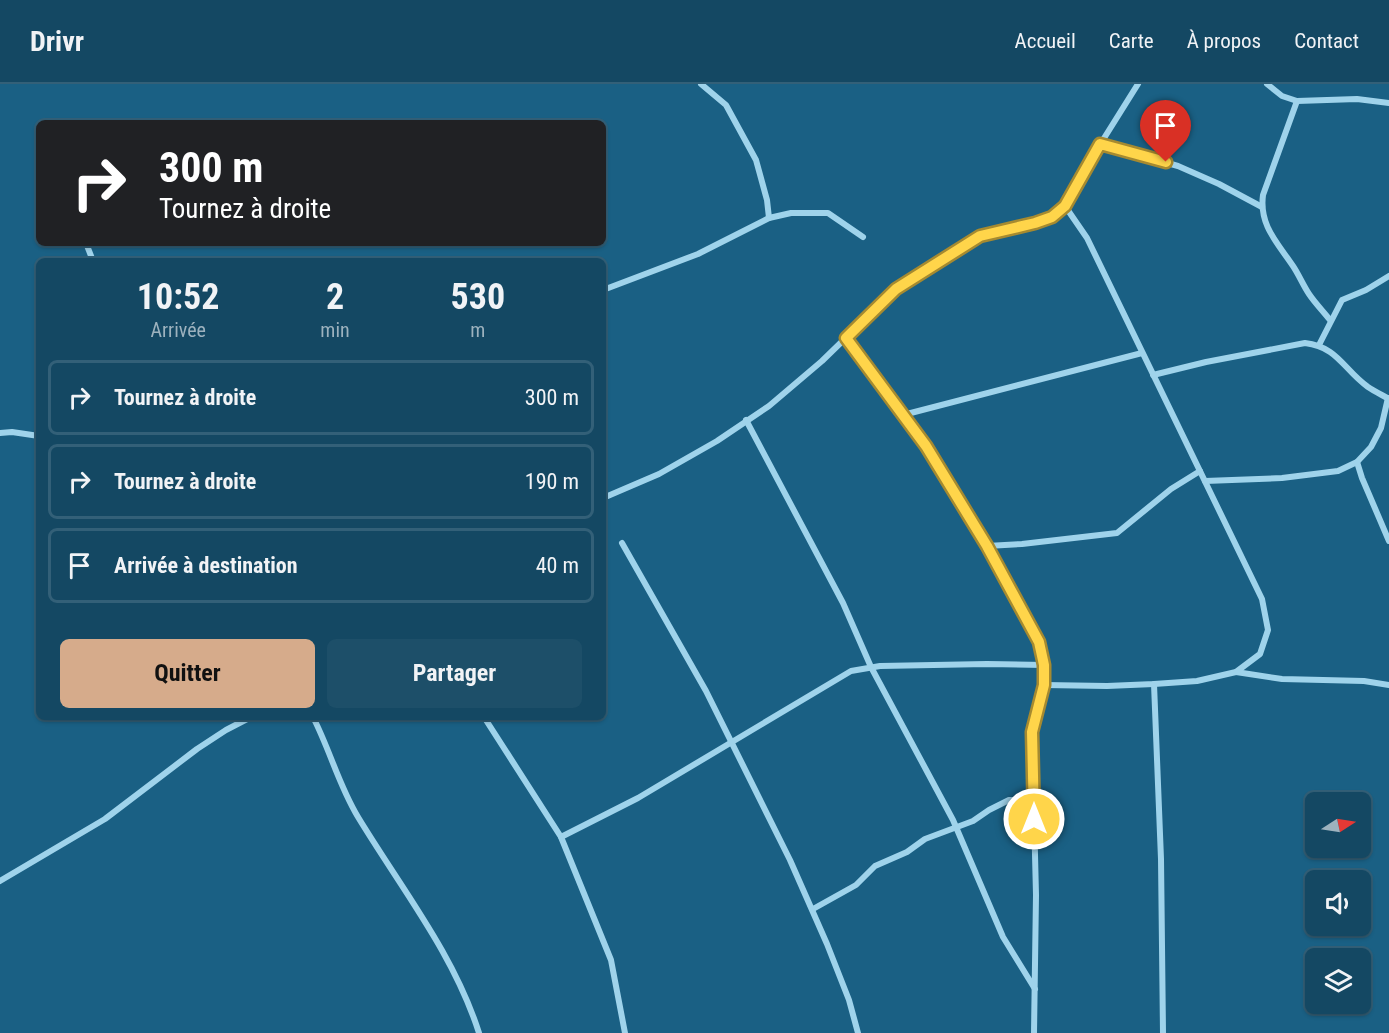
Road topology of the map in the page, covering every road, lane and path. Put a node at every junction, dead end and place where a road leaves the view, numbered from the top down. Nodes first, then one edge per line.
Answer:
1 (701, 84) edge
2 (1138, 84) edge
3 (1267, 84) edge
4 (1297, 100) junction
5 (1389, 103) edge
6 (1100, 144) junction
7 (1065, 206) junction
8 (1262, 207) junction
9 (769, 218) junction
10 (863, 237) dead end
11 (1389, 276) edge
12 (606, 289) edge
13 (1330, 320) junction
14 (846, 338) junction
15 (1319, 345) junction
16 (1142, 353) junction
17 (1153, 375) junction
18 (1389, 399) edge
19 (903, 415) junction
20 (746, 420) junction
21 (0, 433) edge
22 (36, 436) edge
23 (1357, 462) junction
24 (1200, 471) junction
25 (1205, 481) junction
26 (606, 497) edge
27 (1389, 541) edge
28 (622, 543) dead end
29 (987, 546) junction
30 (1044, 665) junction
31 (871, 668) junction
32 (1236, 672) junction
33 (1154, 684) junction
34 (1389, 684) edge
35 (1044, 685) junction
36 (245, 720) edge
37 (314, 720) edge
38 (486, 720) edge
39 (732, 743) junction
40 (1034, 801) junction
41 (956, 828) junction
42 (561, 837) junction
43 (0, 881) edge
44 (813, 909) junction
45 (1035, 989) junction
46 (479, 1033) edge
47 (625, 1033) edge
48 (858, 1033) edge
49 (1034, 1033) edge
50 (1163, 1033) edge

1 - 9 street
2 - 6 street
3 - 4 street
4 - 5 street
4 - 8 street
6 - 7 street
6 - 8 street
7 - 14 street
7 - 16 street
8 - 13 street
9 - 10 street
9 - 12 street
11 - 13 street
13 - 15 street
14 - 19 street
14 - 20 street
15 - 17 street
15 - 18 street
16 - 17 street
16 - 19 street
17 - 24 street
18 - 23 street
19 - 29 street
20 - 26 street
20 - 31 street
21 - 22 street
23 - 25 street
23 - 27 street
24 - 25 street
24 - 29 street
25 - 32 street
28 - 39 street
29 - 30 street
30 - 31 street
30 - 35 street
31 - 39 street
31 - 41 street
32 - 33 street
32 - 34 street
33 - 35 street
33 - 50 street
35 - 40 street
36 - 43 street
37 - 46 street
38 - 42 street
39 - 42 street
39 - 44 street
40 - 41 street
40 - 45 street
41 - 44 street
41 - 45 street
42 - 47 street
44 - 48 street
45 - 49 street

